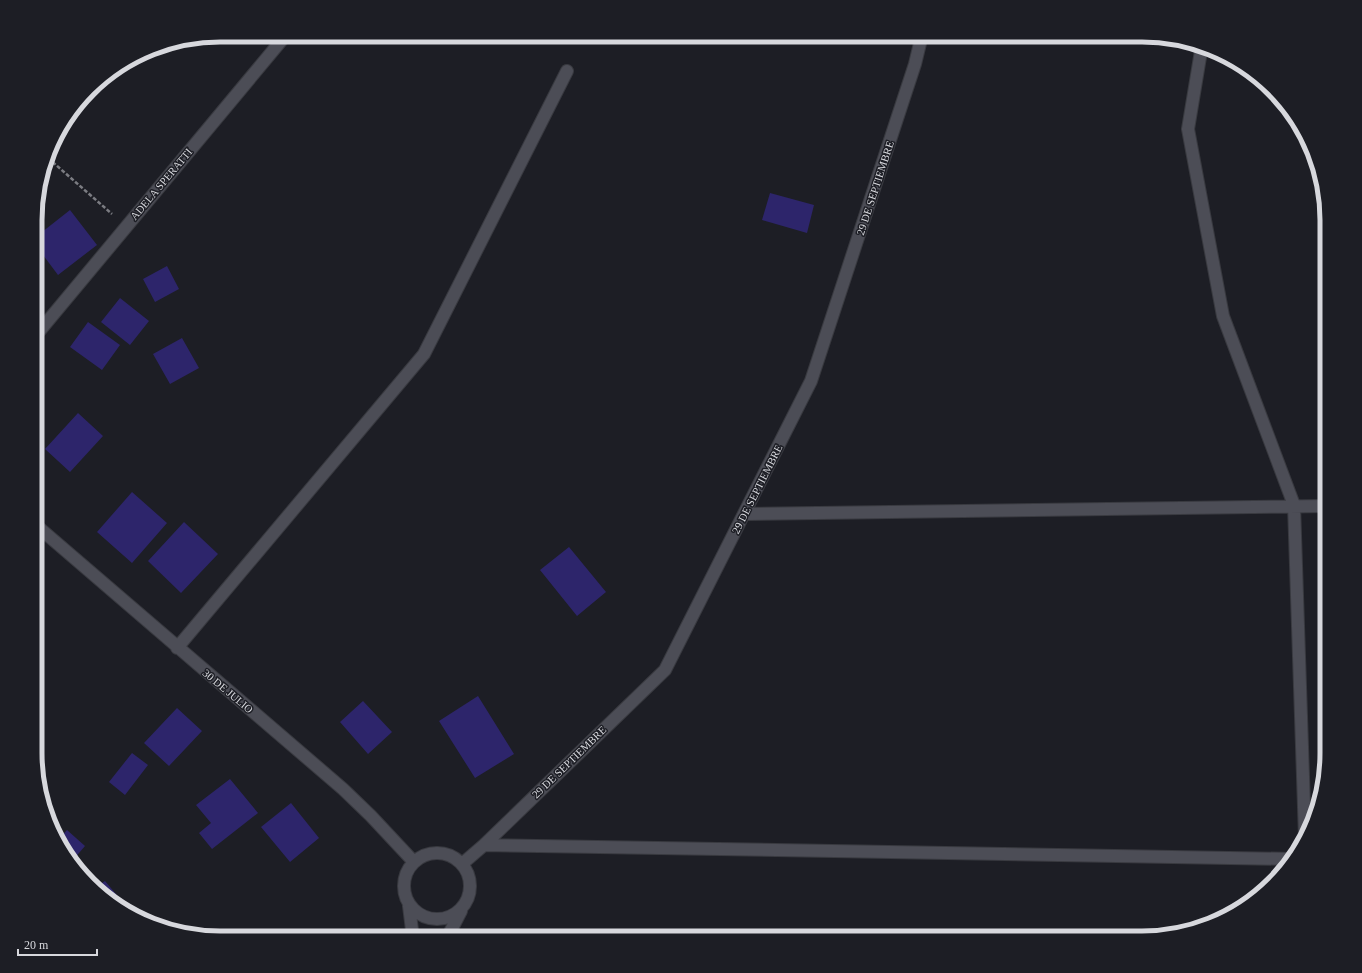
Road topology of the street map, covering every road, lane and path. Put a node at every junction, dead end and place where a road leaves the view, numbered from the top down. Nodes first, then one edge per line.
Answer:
1 (280, 42) edge
2 (920, 42) edge
3 (1201, 52) edge
4 (566, 71) dead end
5 (52, 161) edge
6 (126, 226) junction
7 (42, 328) edge
8 (1294, 505) junction
9 (1320, 506) edge
10 (744, 514) junction
11 (42, 530) edge
12 (177, 648) junction
13 (1305, 825) edge
14 (484, 845) junction
15 (1285, 859) edge
16 (414, 862) junction
17 (462, 864) junction
18 (409, 906) junction
19 (463, 907) junction
20 (412, 931) edge
21 (450, 931) edge

1 - 6 street, ADELA SPERATTI
2 - 10 street, 29 DE SEPTIEMBRE
3 - 8 street
4 - 12 street
5 - 6 path
6 - 7 street, ADELA SPERATTI
8 - 9 street
8 - 10 street
8 - 13 street
10 - 14 street, 29 DE SEPTIEMBRE
11 - 12 street, 30 DE JULIO
12 - 16 street, 30 DE JULIO
14 - 15 street
14 - 17 street, 29 DE SEPTIEMBRE
16 - 17 street
16 - 18 street
17 - 19 street
18 - 19 street
18 - 20 street
19 - 21 street

